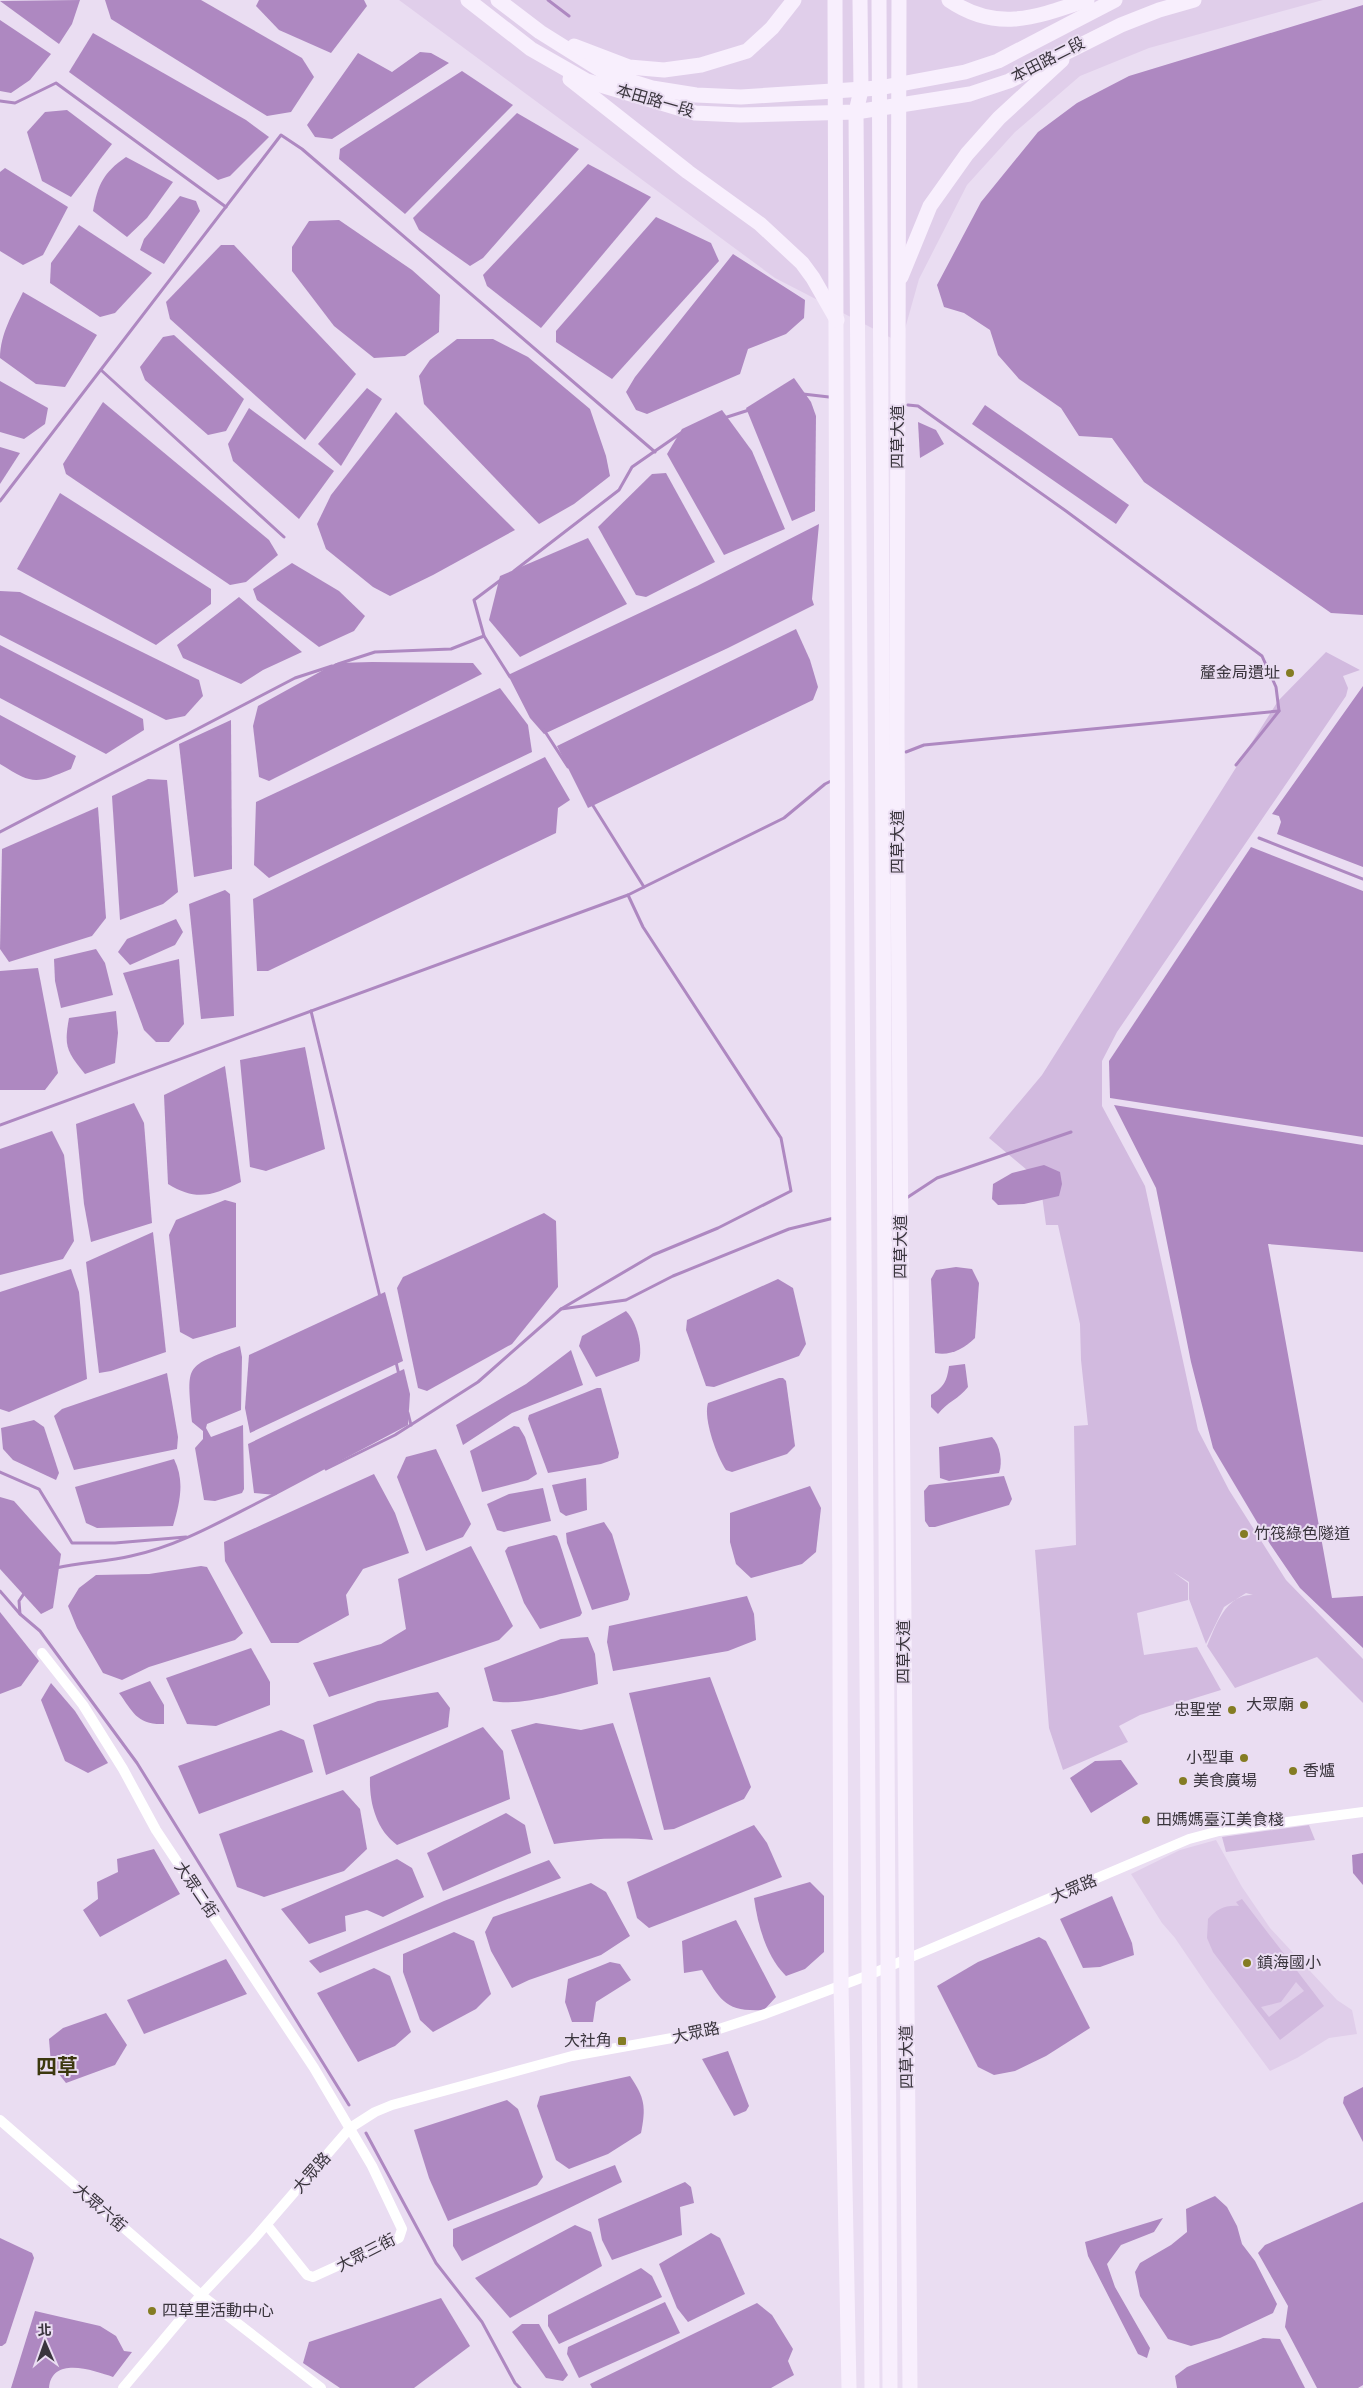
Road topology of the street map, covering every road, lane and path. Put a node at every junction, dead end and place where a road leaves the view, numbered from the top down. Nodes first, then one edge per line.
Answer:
1 (468, 0) edge
2 (498, 0) edge
3 (794, 0) edge
4 (835, 0) edge
5 (860, 0) edge
6 (879, 0) edge
7 (899, 0) edge
8 (949, 0) edge
9 (1087, 0) edge
10 (1115, 0) edge
11 (1194, 0) edge
12 (540, 32) junction
13 (1083, 43) junction
14 (531, 49) junction
15 (899, 86) junction
16 (879, 88) junction
17 (861, 90) junction
18 (836, 92) junction
19 (899, 106) junction
20 (879, 109) junction
21 (856, 112) junction
22 (836, 113) junction
23 (898, 283) junction
24 (837, 320) junction
25 (42, 1653) dead end
26 (1363, 1812) edge
27 (906, 1960) junction
28 (889, 1966) junction
29 (869, 1975) junction
30 (841, 1985) junction
31 (0, 2120) edge
32 (350, 2128) junction
33 (267, 2225) junction
34 (201, 2294) junction
35 (123, 2388) edge
36 (321, 2388) edge
37 (849, 2388) edge
38 (872, 2388) edge
39 (890, 2388) edge
40 (910, 2388) edge

1 - 14 street, 本田路一段
2 - 12 street, 本田路一段
3 - 12 street
4 - 18 street
5 - 17 street
6 - 16 street, 四草大道
7 - 15 street, 四草大道
8 - 9 street
10 - 15 street, 本田路二段
11 - 13 street, 本田路二段
12 - 18 street, 本田路一段
13 - 19 street, 本田路二段
13 - 23 street
14 - 22 street, 本田路一段
14 - 24 street
15 - 16 street, 本田路一段
15 - 19 street, 四草大道
16 - 17 street, 本田路一段
16 - 20 street, 四草大道
17 - 18 street, 本田路一段
17 - 21 street
18 - 22 street
19 - 20 street, 本田路一段
19 - 23 street, 四草大道
20 - 21 street, 本田路一段
20 - 28 street, 四草大道
21 - 22 street, 本田路一段
21 - 29 street
22 - 24 street
23 - 27 street, 四草大道
24 - 30 street
25 - 32 street, 大眾二街
26 - 27 street, 大眾路
27 - 28 street, 大眾路
27 - 40 street, 四草大道
28 - 29 street, 大眾路
28 - 39 street, 四草大道
29 - 30 street, 大眾路
29 - 38 street
30 - 32 street, 大眾路
30 - 37 street
31 - 34 street, 大眾六街
32 - 33 street, 大眾路
32 - 33 street, 大眾三街
33 - 34 street, 大眾路
34 - 35 street, 大眾路
34 - 36 street, 大眾六街

